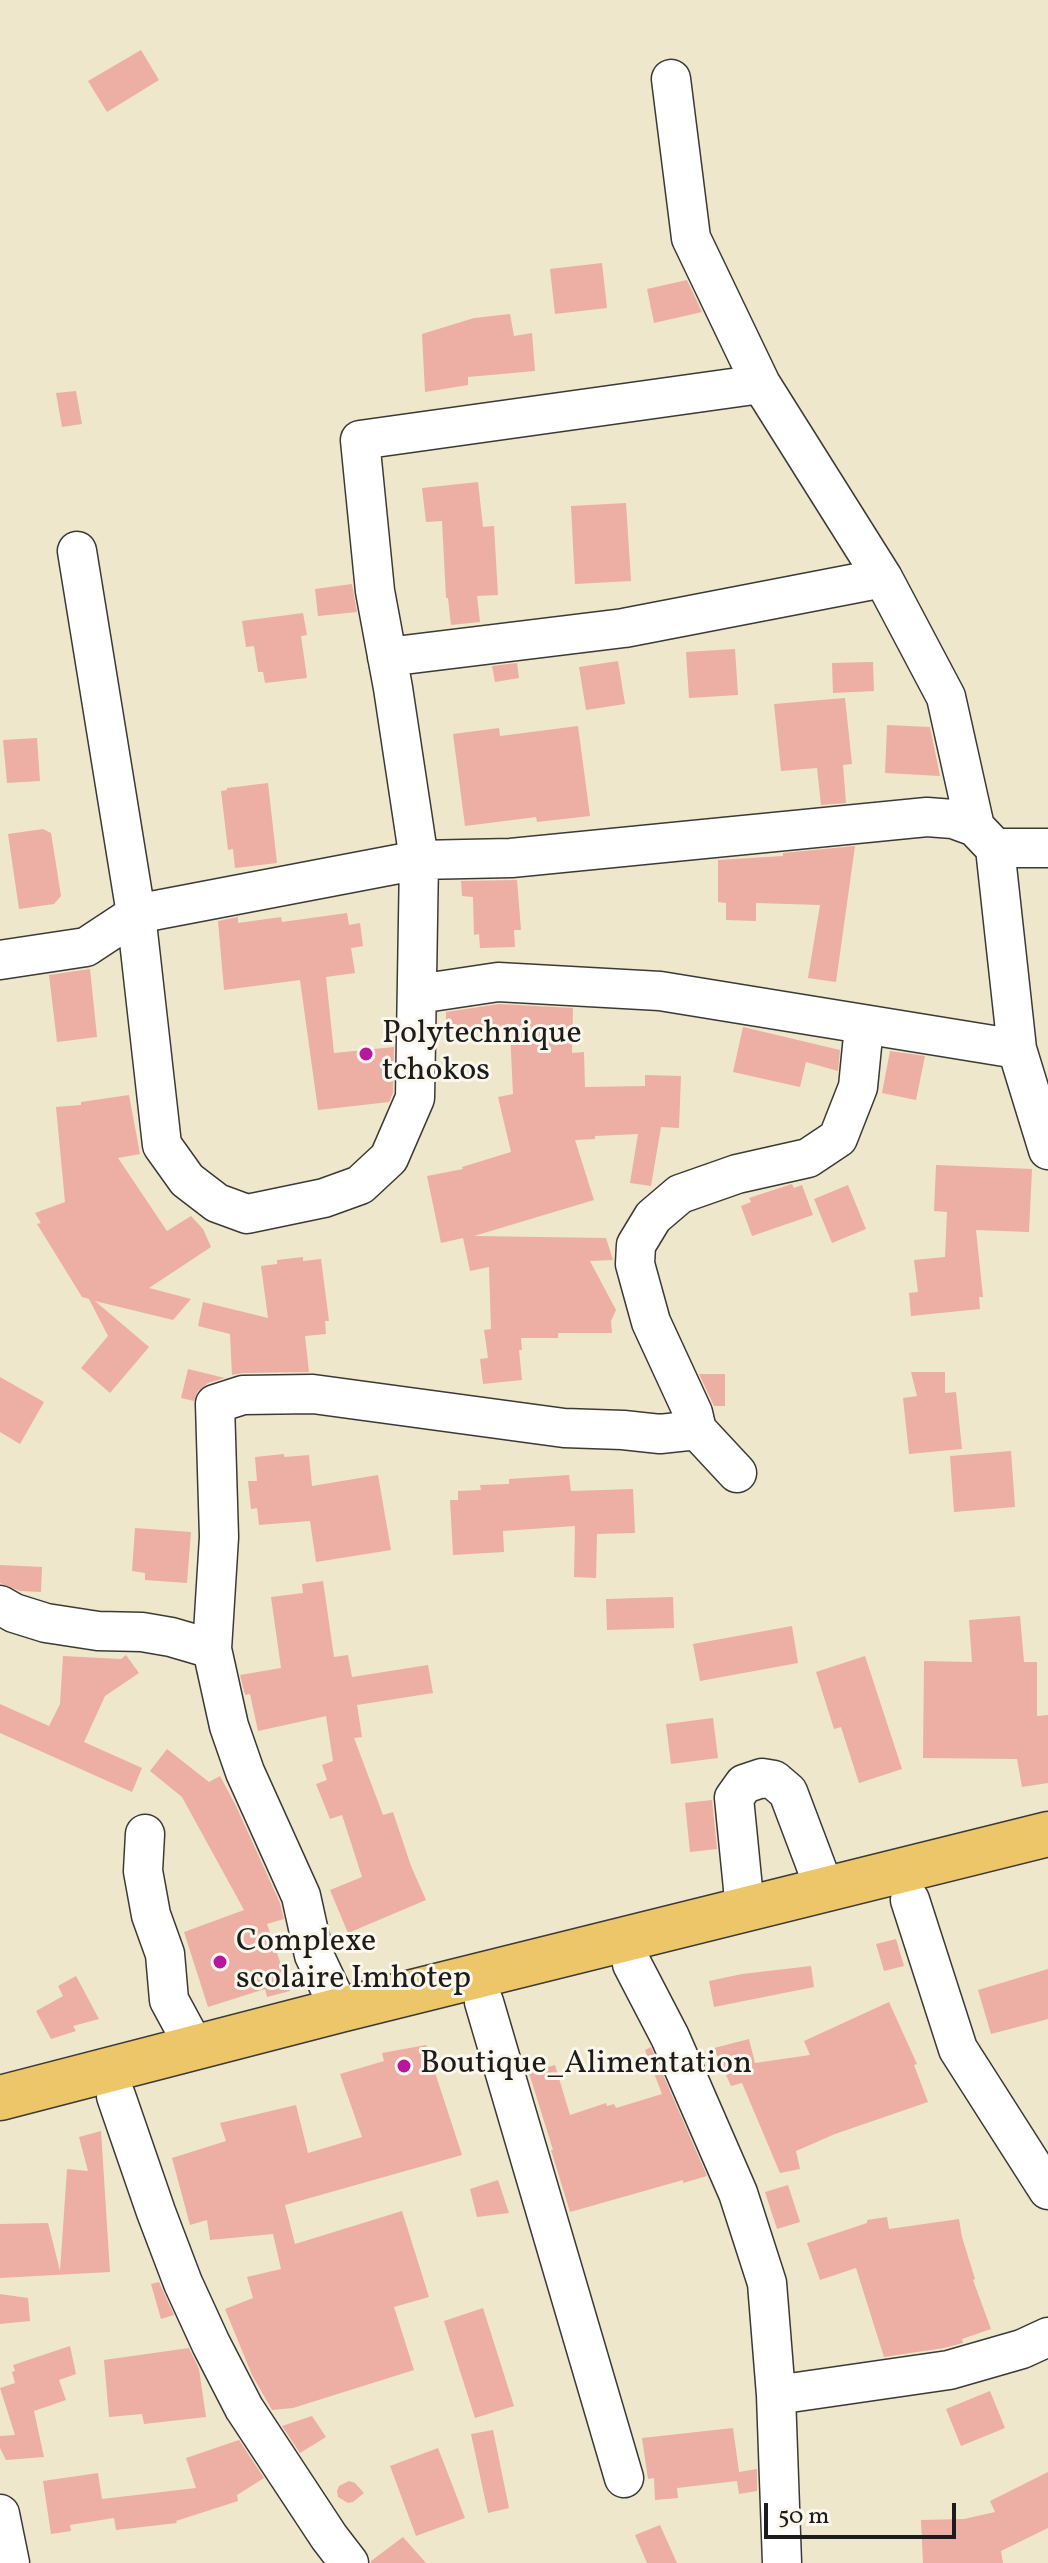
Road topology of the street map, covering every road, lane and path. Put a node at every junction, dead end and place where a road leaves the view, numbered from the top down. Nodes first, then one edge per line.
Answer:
1 (671, 79) dead end
2 (761, 384) junction
3 (77, 551) dead end
4 (883, 578) junction
5 (387, 657) junction
6 (985, 837) junction
7 (1048, 848) edge
8 (419, 860) junction
9 (136, 914) junction
10 (0, 960) edge
11 (418, 994) junction
12 (864, 1026) junction
13 (1017, 1049) junction
14 (1048, 1150) edge
15 (697, 1430) junction
16 (737, 1473) dead end
17 (0, 1605) edge
18 (212, 1649) junction
19 (145, 1834) dead end
20 (1048, 1834) edge
21 (1048, 1865) edge
22 (825, 1890) junction
23 (910, 1900) junction
24 (745, 1909) junction
25 (632, 1964) junction
26 (484, 2002) junction
27 (340, 2010) junction
28 (195, 2048) junction
29 (116, 2096) junction
30 (0, 2098) edge
31 (0, 2123) edge
32 (1048, 2190) edge
33 (1048, 2337) edge
34 (776, 2395) junction
35 (624, 2478) dead end
36 (0, 2514) edge
37 (10, 2563) edge
38 (349, 2563) edge
39 (782, 2563) edge

1 - 2 street
2 - 4 street
2 - 5 street
3 - 9 street
4 - 5 street
4 - 6 street
5 - 8 street
6 - 7 street
6 - 8 street
6 - 13 street
8 - 9 street
8 - 11 street
9 - 10 street
9 - 11 street
11 - 12 street
12 - 13 street
12 - 15 street
13 - 14 street
15 - 16 street
15 - 18 street
17 - 18 street
18 - 27 street
19 - 28 street
20 - 22 main road
21 - 23 main road
22 - 24 main road
22 - 24 street
23 - 25 main road
23 - 32 street
24 - 27 main road
25 - 26 main road
25 - 34 street
26 - 29 main road
26 - 35 street
27 - 28 main road
28 - 30 main road
29 - 31 main road
29 - 38 street
33 - 34 street
34 - 39 street
36 - 37 street

